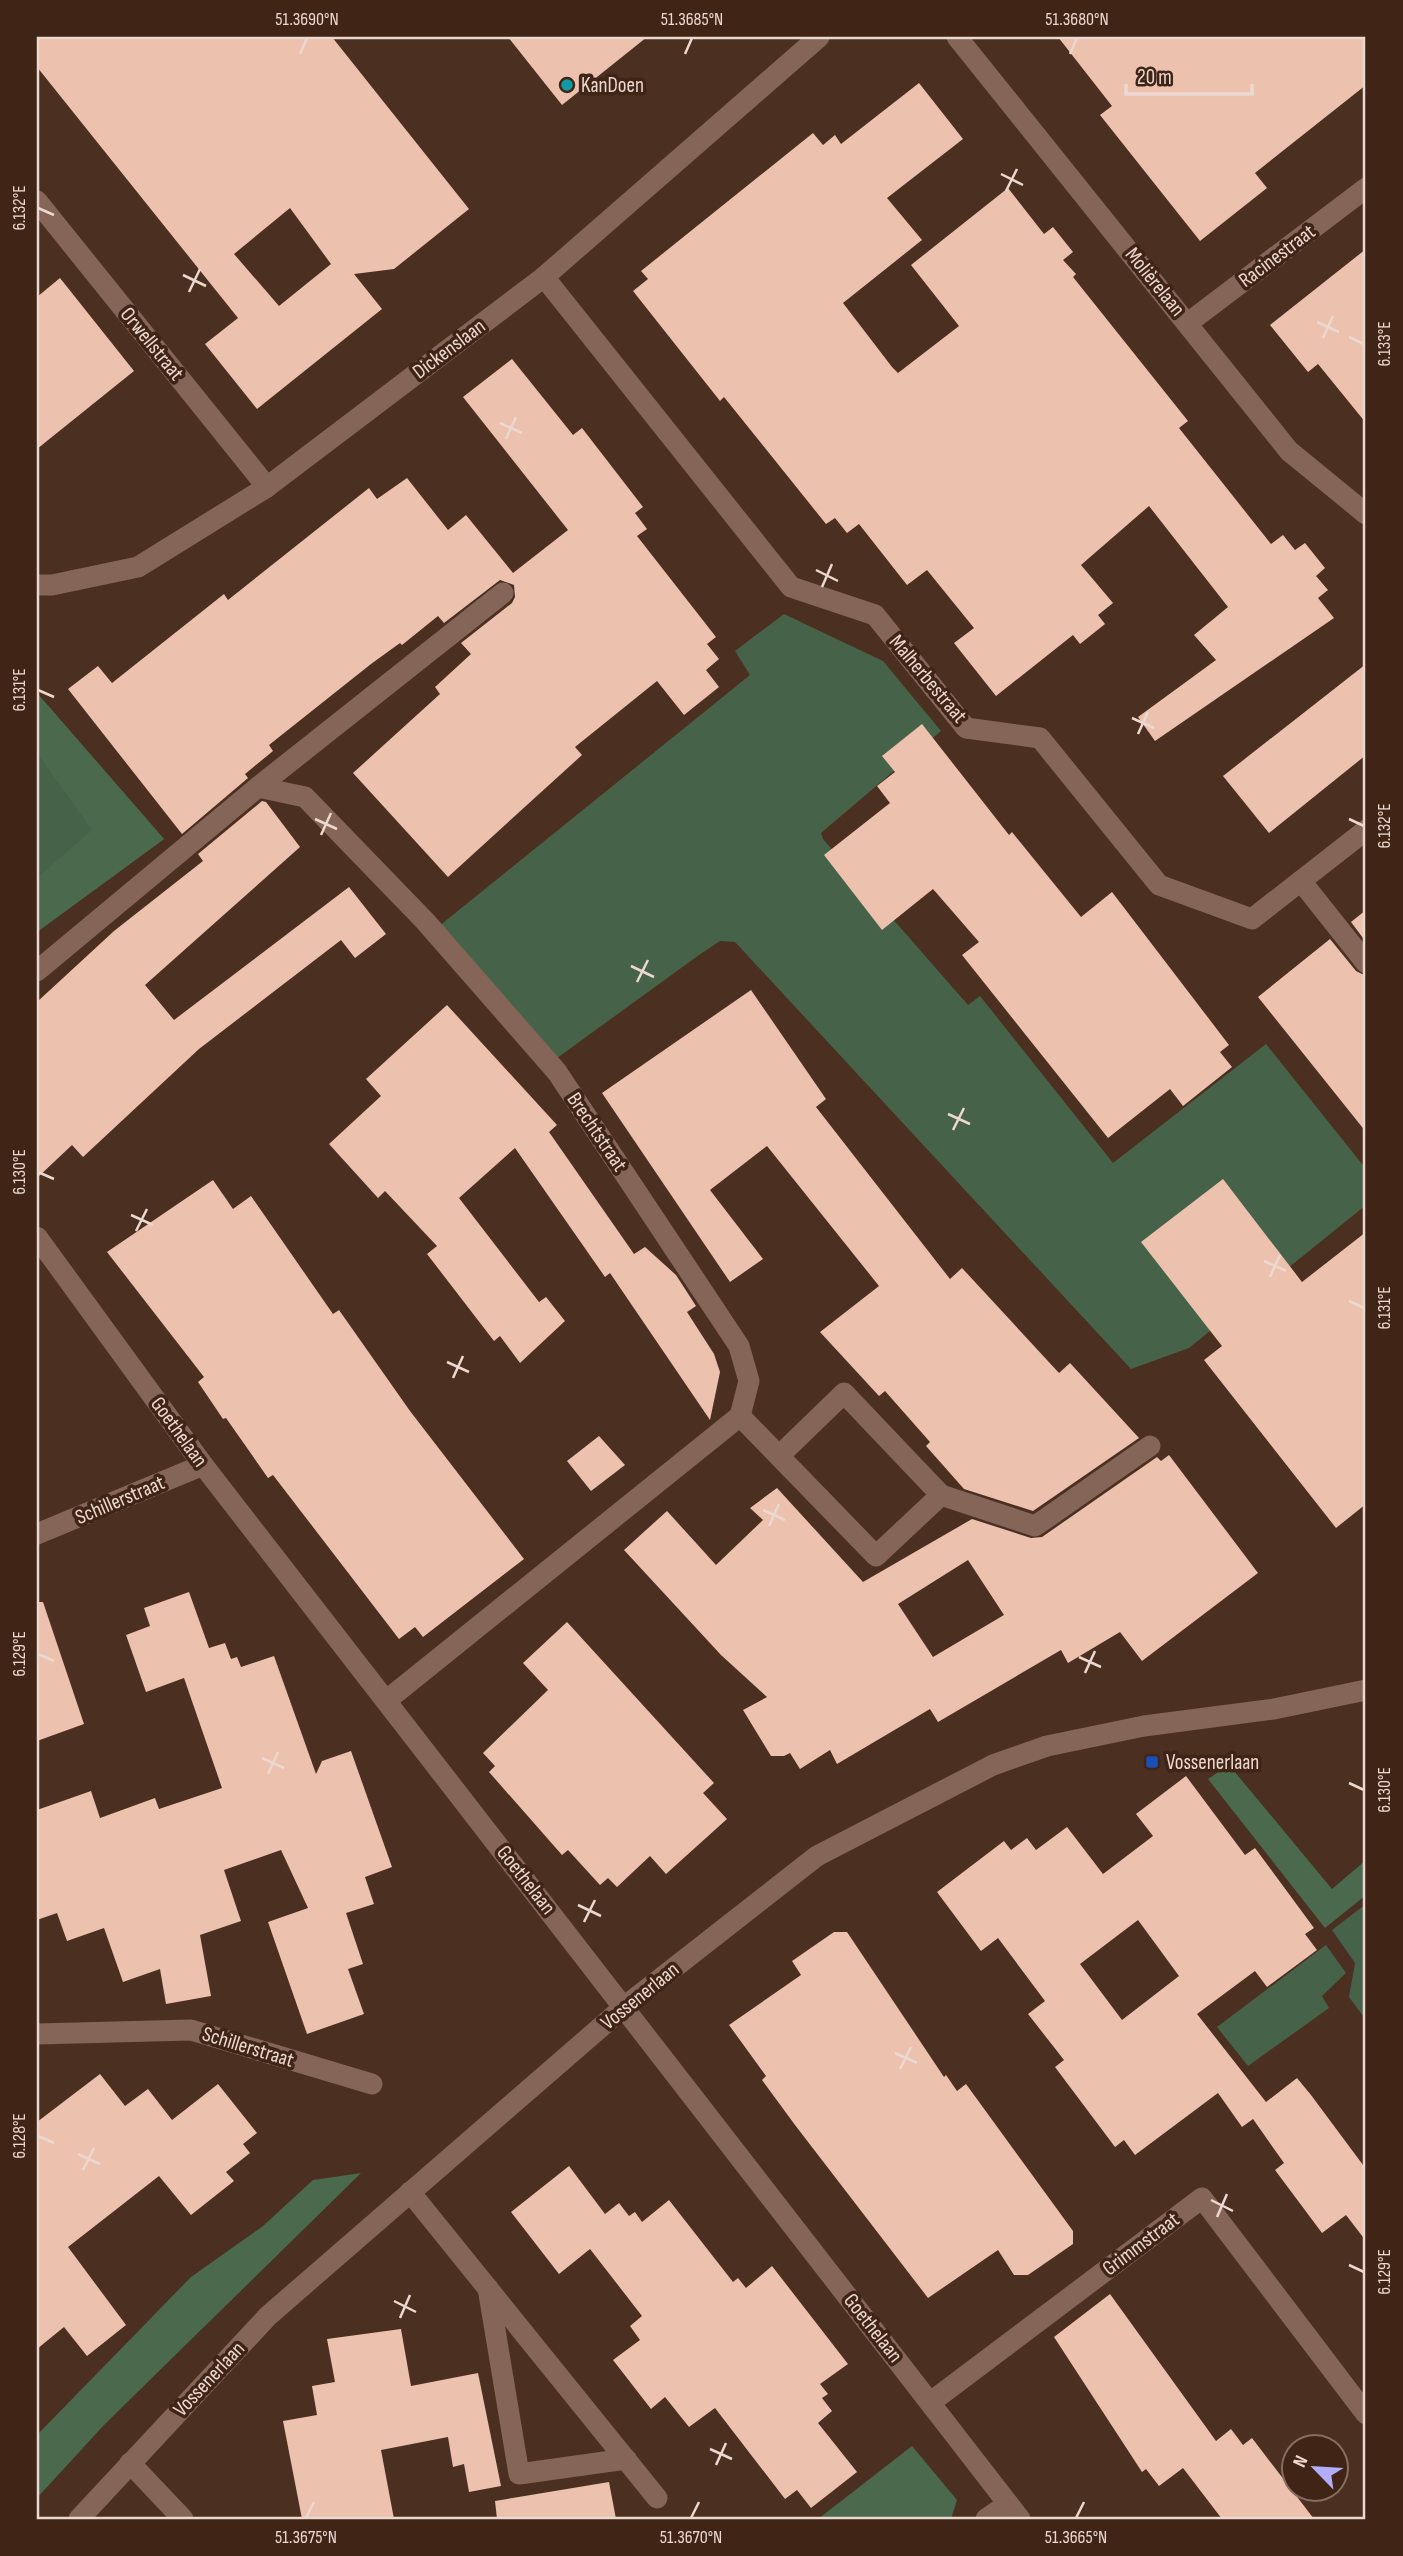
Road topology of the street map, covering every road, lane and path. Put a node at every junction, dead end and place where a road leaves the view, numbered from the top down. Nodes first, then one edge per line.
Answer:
1 (819, 37) edge
2 (957, 37) edge
3 (1366, 188) edge
4 (37, 201) edge
5 (544, 277) junction
6 (1188, 323) junction
7 (267, 487) junction
8 (1366, 514) edge
9 (37, 585) edge
10 (503, 593) dead end
11 (258, 787) junction
12 (1366, 830) edge
13 (1301, 881) junction
14 (1366, 963) edge
15 (37, 971) edge
16 (37, 1237) edge
17 (740, 1416) junction
18 (1150, 1446) dead end
19 (780, 1455) junction
20 (203, 1465) junction
21 (941, 1495) junction
22 (37, 1535) edge
23 (1366, 1690) edge
24 (387, 1700) junction
25 (624, 2007) junction
26 (37, 2034) edge
27 (372, 2084) dead end
28 (411, 2192) junction
29 (487, 2286) junction
30 (931, 2402) junction
31 (1366, 2414) edge
32 (625, 2459) junction
33 (130, 2463) junction
34 (657, 2498) dead end
35 (1014, 2512) edge
36 (79, 2519) edge
37 (183, 2519) edge
38 (986, 2519) edge

1 - 5 street, Dickenslaan
2 - 6 street, Molièrelaan
3 - 6 street, Racinestraat
4 - 7 street, Orwellstraat
5 - 7 street, Dickenslaan
5 - 13 street, Malherbestraat
6 - 8 street, Molièrelaan
7 - 9 street, Dickenslaan
10 - 11 street
11 - 15 street
11 - 17 street, Brechtstraat
12 - 13 street, Malherbestraat
13 - 14 street
16 - 20 street, Goethelaan
17 - 19 street
17 - 24 street
18 - 21 street
19 - 21 street
19 - 21 street
20 - 22 street, Schillerstraat
20 - 24 street, Goethelaan
23 - 25 street, Vossenerlaan
24 - 25 street, Goethelaan
25 - 28 street, Vossenerlaan
25 - 30 street, Goethelaan
26 - 27 street, Schillerstraat
28 - 29 street
28 - 33 street, Vossenerlaan
29 - 32 street
29 - 32 street
30 - 31 street, Grimmstraat
30 - 35 street, Goethelaan
32 - 34 street
33 - 36 street, Vossenerlaan
33 - 37 street
35 - 38 street

